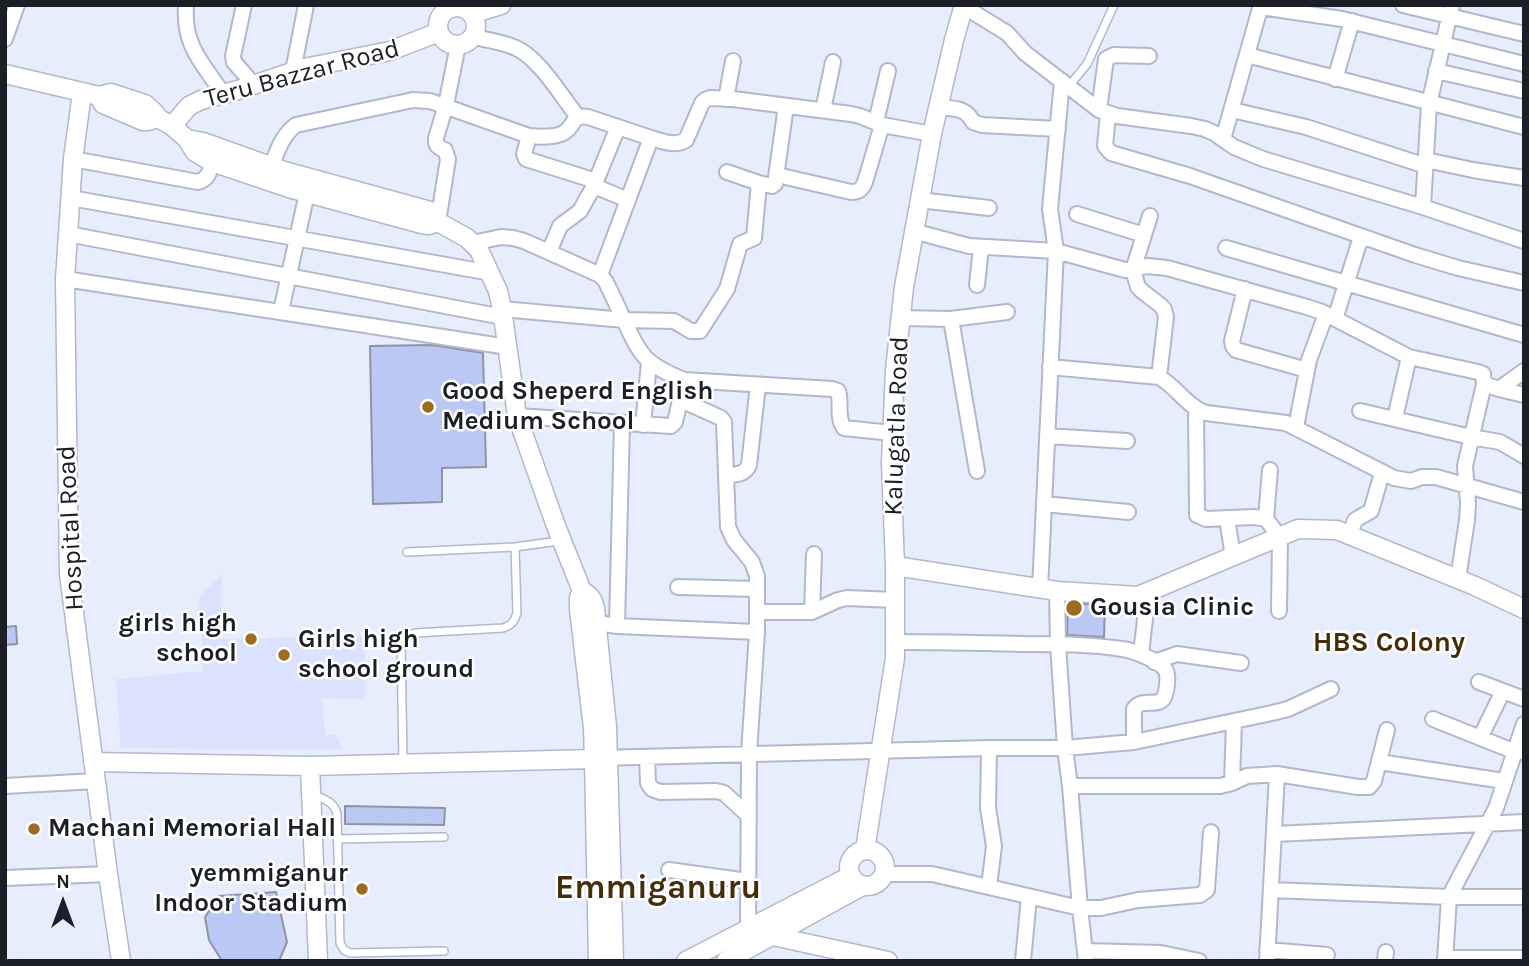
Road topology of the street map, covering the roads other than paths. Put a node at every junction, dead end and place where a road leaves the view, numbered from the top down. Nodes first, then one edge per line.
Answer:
1 (17, 5) edge
2 (186, 5) edge
3 (244, 5) edge
4 (306, 5) edge
5 (501, 5) edge
6 (1114, 5) edge
7 (1404, 5) edge
8 (964, 6) edge
9 (1261, 6) edge
10 (465, 9) edge
11 (1451, 11) edge
12 (1352, 21) junction
13 (439, 32) junction
14 (1524, 34) edge
15 (5, 39) edge
16 (466, 41) junction
17 (1443, 44) junction
18 (1247, 55) junction
19 (1149, 56) dead end
20 (733, 61) dead end
21 (833, 62) dead end
22 (1524, 64) edge
23 (293, 71) junction
24 (888, 71) dead end
25 (1437, 71) junction
26 (5, 74) edge
27 (1335, 79) junction
28 (1065, 84) junction
29 (254, 85) junction
30 (1524, 91) edge
31 (223, 94) junction
32 (90, 95) junction
33 (726, 99) junction
34 (1429, 104) junction
35 (446, 106) junction
36 (786, 106) junction
37 (938, 107) junction
38 (823, 110) junction
39 (1231, 110) junction
40 (1104, 112) junction
41 (578, 117) junction
42 (165, 122) junction
43 (879, 124) junction
44 (618, 127) junction
45 (1524, 127) edge
46 (1058, 129) junction
47 (932, 134) junction
48 (529, 136) junction
49 (651, 138) junction
50 (187, 139) junction
51 (1223, 139) junction
52 (73, 159) junction
53 (212, 162) junction
54 (1426, 163) junction
55 (271, 167) junction
56 (727, 172) dead end
57 (777, 175) junction
58 (1524, 177) edge
59 (595, 183) junction
60 (760, 183) junction
61 (307, 193) junction
62 (71, 198) junction
63 (628, 200) junction
64 (919, 200) junction
65 (1423, 207) junction
66 (989, 208) dead end
67 (1077, 214) dead end
68 (1150, 216) dead end
69 (438, 222) junction
70 (913, 231) junction
71 (68, 233) junction
72 (1144, 235) junction
73 (1361, 237) junction
74 (296, 239) junction
75 (1524, 241) edge
76 (472, 243) junction
77 (981, 247) junction
78 (1226, 248) dead end
79 (1056, 251) junction
80 (549, 252) junction
81 (1133, 270) junction
82 (491, 273) junction
83 (600, 275) junction
84 (289, 276) junction
85 (65, 279) junction
86 (1346, 283) junction
87 (1524, 283) edge
88 (977, 285) dead end
89 (1245, 289) junction
90 (281, 311) junction
91 (1007, 312) dead end
92 (503, 313) junction
93 (1330, 316) junction
94 (901, 318) junction
95 (951, 319) junction
96 (624, 320) junction
97 (1524, 335) edge
98 (508, 347) junction
99 (1409, 357) junction
100 (649, 362) junction
101 (1050, 367) junction
102 (1307, 370) junction
103 (1524, 372) edge
104 (1159, 377) junction
105 (684, 380) junction
106 (1484, 384) junction
107 (758, 385) junction
108 (1499, 389) junction
109 (1524, 395) edge
110 (681, 400) junction
111 (1196, 409) junction
112 (1360, 411) dead end
113 (517, 416) junction
114 (1395, 418) junction
115 (622, 423) junction
116 (643, 425) junction
117 (1296, 427) junction
118 (892, 433) junction
119 (1047, 436) junction
120 (1471, 437) junction
121 (1127, 441) dead end
122 (1524, 456) edge
123 (1270, 470) dead end
124 (977, 471) dead end
125 (1382, 473) junction
126 (726, 475) junction
127 (1467, 486) junction
128 (1524, 502) edge
129 (1044, 504) junction
130 (1128, 512) dead end
131 (1227, 518) junction
132 (1266, 519) junction
133 (1350, 535) junction
134 (1280, 537) junction
135 (562, 541) junction
136 (514, 547) junction
137 (407, 552) dead end
138 (814, 554) dead end
139 (1233, 557) junction
140 (895, 566) junction
141 (1458, 579) junction
142 (678, 587) dead end
143 (757, 589) junction
144 (1049, 590) junction
145 (582, 591) junction
146 (1148, 593) junction
147 (895, 600) junction
148 (1524, 608) edge
149 (1279, 611) dead end
150 (757, 612) junction
151 (812, 612) junction
152 (598, 623) junction
153 (617, 626) junction
154 (757, 632) junction
155 (896, 642) junction
156 (1058, 644) junction
157 (1147, 658) junction
158 (1241, 663) dead end
159 (1479, 682) dead end
160 (1331, 689) dead end
161 (1503, 691) junction
162 (1524, 699) edge
163 (1433, 719) dead end
164 (1234, 721) junction
165 (1524, 723) edge
166 (1387, 730) dead end
167 (1480, 738) junction
168 (1134, 742) junction
169 (989, 748) junction
170 (1065, 748) junction
171 (1518, 751) edge
172 (881, 752) junction
173 (749, 753) junction
174 (647, 757) junction
175 (601, 758) junction
176 (93, 762) junction
177 (1379, 762) junction
178 (403, 763) junction
179 (310, 766) junction
180 (1277, 774) junction
181 (96, 781) junction
182 (1504, 781) junction
183 (1232, 783) junction
184 (5, 786) edge
185 (1070, 786) junction
186 (312, 794) junction
187 (749, 816) junction
188 (1524, 822) edge
189 (1488, 823) junction
190 (1211, 832) dead end
191 (1275, 834) junction
192 (444, 837) dead end
193 (337, 839) junction
194 (866, 850) junction
195 (669, 870) dead end
196 (108, 874) junction
197 (884, 874) junction
198 (5, 878) edge
199 (748, 881) junction
200 (856, 881) junction
201 (989, 887) junction
202 (1271, 890) junction
203 (1029, 897) junction
204 (1449, 897) junction
205 (1524, 897) edge
206 (1080, 908) junction
207 (761, 929) junction
208 (444, 951) dead end
209 (388, 952) junction
210 (820, 954) edge
211 (746, 955) edge
212 (1327, 955) dead end
213 (1085, 956) edge
214 (1267, 956) edge
215 (1524, 958) edge
216 (1445, 960) edge
217 (121, 961) edge
218 (318, 961) edge
219 (388, 961) edge
220 (598, 961) edge
221 (614, 961) edge
222 (686, 961) edge
223 (726, 961) edge
224 (888, 961) edge
225 (1023, 961) edge
226 (1199, 961) edge

1 - 15 street
2 - 31 street
3 - 29 street
4 - 23 street
5 - 10 street
6 - 28 lane
7 - 11 street
8 - 28 street
8 - 37 street, Kalugatla Road
9 - 12 street
9 - 18 street
10 - 13 street
10 - 16 street
11 - 14 street
11 - 17 street
12 - 17 street
12 - 27 street
13 - 16 street
13 - 23 street, Teru Bazzar Road
16 - 35 street
16 - 41 street
17 - 22 street
17 - 25 street
18 - 27 street
18 - 39 street
19 - 40 street
20 - 33 street
21 - 38 street
23 - 29 street, Teru Bazzar Road
24 - 43 street
25 - 30 street
25 - 34 street
26 - 32 street
27 - 34 street
28 - 40 street
28 - 46 street
29 - 31 street, Teru Bazzar Road
31 - 42 street, Teru Bazzar Road
32 - 42 street
32 - 52 street, Hospital Road
33 - 36 street
33 - 49 street
34 - 45 street
34 - 54 street
35 - 48 street
35 - 55 street
35 - 69 street
36 - 38 street
36 - 57 street
37 - 46 street
37 - 47 street, Kalugatla Road
38 - 43 street
39 - 51 street
39 - 54 street
40 - 51 street
40 - 73 street
41 - 44 street
41 - 48 street
42 - 50 street
43 - 47 street
43 - 57 street
44 - 49 street
44 - 59 street
46 - 79 street
47 - 64 street, Kalugatla Road
48 - 59 street
49 - 63 street
50 - 53 street
50 - 55 street
51 - 65 street
52 - 53 street
52 - 62 street, Hospital Road
53 - 61 street
54 - 58 street
54 - 65 street
55 - 69 street
56 - 60 street
57 - 60 street
59 - 63 street
59 - 80 street
60 - 96 street
61 - 69 street
61 - 74 street
62 - 71 street, Hospital Road
62 - 74 street
63 - 83 street
64 - 66 street
64 - 70 street, Kalugatla Road
65 - 75 street
67 - 72 street
68 - 72 street
69 - 76 street
70 - 77 street
70 - 94 street, Kalugatla Road
71 - 84 street
71 - 85 street, Hospital Road
72 - 81 street
73 - 86 street
73 - 87 street
74 - 82 street
74 - 84 street
76 - 80 street
76 - 82 street
77 - 79 street
77 - 88 street
78 - 86 street
79 - 81 street
79 - 101 street
80 - 83 street
81 - 89 street
81 - 104 street
82 - 92 street
83 - 96 street
84 - 90 street
84 - 92 street
85 - 90 street
85 - 176 street, Hospital Road
86 - 93 street
86 - 97 street
89 - 93 street
89 - 102 street
90 - 98 street
91 - 95 street
92 - 96 street
92 - 98 street
93 - 99 street
93 - 102 street
94 - 95 street
94 - 118 street, Kalugatla Road
95 - 124 street
96 - 100 street
98 - 113 street
99 - 106 street
99 - 114 street
100 - 105 street
100 - 116 street
101 - 104 street
101 - 119 street
102 - 117 street
103 - 108 street
104 - 111 street
105 - 107 street
105 - 110 street
106 - 108 street
106 - 120 street
107 - 118 street
107 - 126 street
108 - 109 street
110 - 116 street
110 - 126 street
111 - 117 street
111 - 131 street
112 - 114 street
113 - 115 street
113 - 135 street
114 - 120 street
115 - 116 street
115 - 153 street
117 - 125 street
118 - 140 street, Kalugatla Road
119 - 121 street
119 - 129 street
120 - 122 street
120 - 127 street
123 - 132 street
125 - 127 street
125 - 133 street
126 - 143 street
127 - 128 street
127 - 141 street
129 - 130 street
129 - 144 street
131 - 132 street
131 - 139 street
132 - 134 street
133 - 134 street
133 - 141 street
134 - 139 street
134 - 149 street
135 - 136 lane
135 - 145 street
136 - 137 lane
136 - 178 lane
138 - 151 street
139 - 146 street
140 - 144 street
140 - 147 street, Kalugatla Road
141 - 148 street
142 - 143 street
143 - 150 street
144 - 146 street
144 - 156 street
145 - 152 street
145 - 175 street
146 - 157 street
147 - 151 street
147 - 155 street, Kalugatla Road
150 - 151 street
150 - 154 street
152 - 153 street
152 - 175 street
153 - 154 street
154 - 173 street
155 - 156 street
155 - 172 street, Kalugatla Road
156 - 157 street
156 - 170 street
157 - 158 street
157 - 168 street
159 - 161 street
160 - 164 street
161 - 162 street
161 - 167 street
163 - 167 street
164 - 168 street
164 - 183 street
165 - 171 street
166 - 177 street
167 - 171 street
168 - 170 street
169 - 170 street
169 - 172 street
169 - 201 street
170 - 185 street
171 - 182 street
172 - 173 street
172 - 194 street, Kalugatla Road
173 - 174 street
173 - 187 street
174 - 175 street
174 - 187 street
175 - 178 street
175 - 220 street
175 - 221 street
176 - 179 street
176 - 181 street, Hospital Road
177 - 180 street
177 - 182 street
178 - 179 street
179 - 186 street
180 - 183 street
180 - 191 street
181 - 184 street
181 - 196 street, Hospital Road
182 - 189 street
183 - 185 street
185 - 206 street
186 - 193 lane
186 - 218 street
187 - 199 street
188 - 189 street
189 - 191 street
189 - 204 street
190 - 206 street
191 - 202 street
192 - 193 lane
193 - 209 lane
194 - 197 street
194 - 200 street, Kalugatla Road
195 - 199 street
196 - 198 street
196 - 217 street, Hospital Road
197 - 200 street
197 - 201 street
199 - 207 street
200 - 207 street
201 - 203 street
202 - 204 street
202 - 214 street
203 - 206 street
203 - 225 street
204 - 205 street
204 - 216 street
206 - 213 street
207 - 210 street
207 - 211 street
207 - 222 street
208 - 209 lane
209 - 219 lane
210 - 224 street
211 - 223 street
212 - 214 street
213 - 226 street
215 - 216 street

